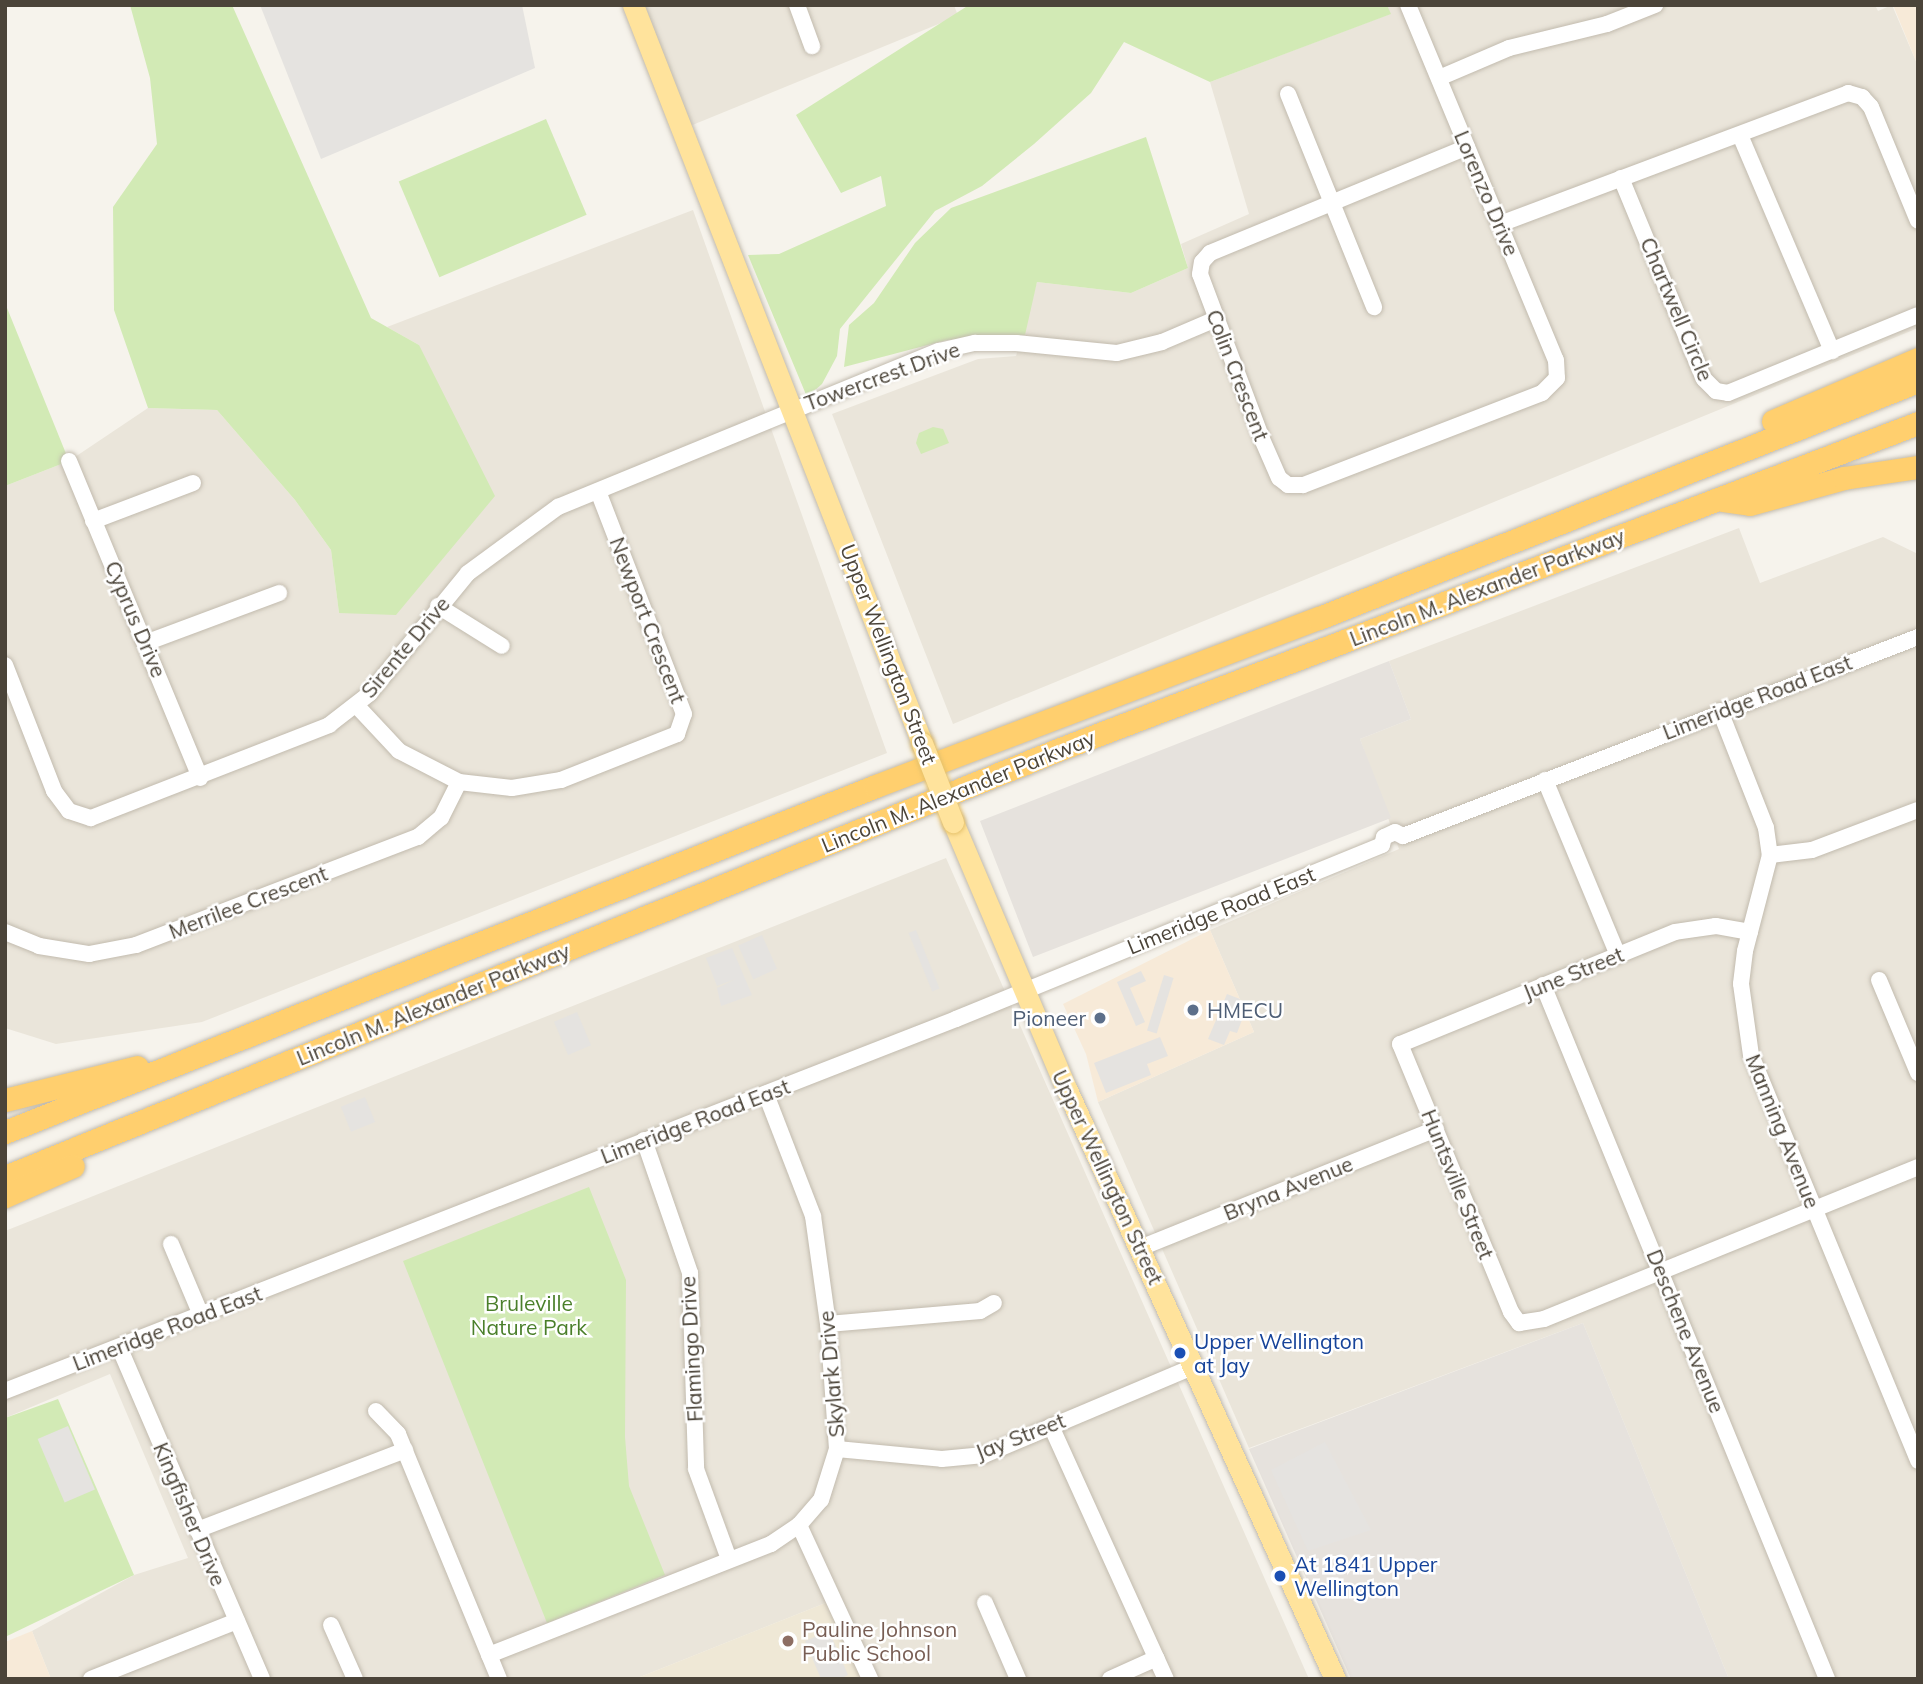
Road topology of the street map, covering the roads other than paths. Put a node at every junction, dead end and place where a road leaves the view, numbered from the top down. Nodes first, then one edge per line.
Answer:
1 (633, 5) edge
2 (797, 5) edge
3 (1408, 5) edge
4 (1655, 5) edge
5 (811, 46) dead end
6 (1438, 78) junction
7 (1288, 94) dead end
8 (1740, 135) junction
9 (1467, 147) junction
10 (1621, 178) junction
11 (1331, 203) junction
12 (1918, 221) edge
13 (1500, 224) junction
14 (1374, 307) dead end
15 (1918, 315) edge
16 (1216, 319) junction
17 (1832, 351) junction
18 (1918, 359) edge
19 (1918, 381) edge
20 (1555, 383) joint
21 (793, 407) junction
22 (1918, 423) edge
23 (69, 461) dead end
24 (1918, 467) edge
25 (1657, 482) junction
26 (194, 483) dead end
27 (598, 491) junction
28 (1720, 499) junction
29 (93, 521) junction
30 (279, 593) dead end
31 (438, 606) junction
32 (1918, 636) edge
33 (148, 642) junction
34 (502, 646) dead end
35 (5, 665) edge
36 (356, 705) junction
37 (1720, 711) junction
38 (200, 778) junction
39 (1545, 780) junction
40 (460, 782) junction
41 (1918, 810) edge
42 (1770, 855) junction
43 (5, 932) edge
44 (1750, 932) junction
45 (1618, 955) junction
46 (1879, 980) dead end
47 (1543, 985) junction
48 (1024, 991) junction
49 (1400, 1044) joint
50 (189, 1061) junction
51 (285, 1065) junction
52 (1918, 1073) edge
53 (766, 1094) junction
54 (5, 1100) edge
55 (1436, 1129) junction
56 (5, 1132) edge
57 (644, 1140) junction
58 (1918, 1167) edge
59 (5, 1177) edge
60 (5, 1196) edge
61 (1813, 1207) junction
62 (171, 1244) dead end
63 (1140, 1248) junction
64 (1663, 1271) junction
65 (994, 1303) dead end
66 (201, 1315) junction
67 (828, 1324) junction
68 (120, 1349) junction
69 (1195, 1366) junction
70 (5, 1391) edge
71 (376, 1411) dead end
72 (1051, 1426) junction
73 (837, 1449) junction
74 (405, 1450) junction
75 (1918, 1461) edge
76 (799, 1525) junction
77 (197, 1530) junction
78 (729, 1559) junction
79 (985, 1603) dead end
80 (237, 1621) junction
81 (331, 1625) dead end
82 (489, 1654) junction
83 (1157, 1658) junction
84 (91, 1679) edge
85 (262, 1679) edge
86 (355, 1679) edge
87 (499, 1679) edge
88 (870, 1679) edge
89 (1018, 1679) edge
90 (1110, 1679) edge
91 (1166, 1679) edge
92 (1335, 1679) edge
93 (1827, 1679) edge

1 - 21 main road, Upper Wellington Street
2 - 5 street
3 - 6 street, Lorenzo Drive
4 - 6 street
6 - 9 street, Lorenzo Drive
7 - 11 street
8 - 10 street
8 - 12 street
8 - 17 street
9 - 11 street, Colin Crescent
9 - 13 street, Lorenzo Drive
10 - 13 street
10 - 17 street, Chartwell Circle
11 - 14 street
11 - 16 street, Colin Crescent
13 - 20 street, Lorenzo Drive
15 - 17 street, Chartwell Circle
16 - 20 street, Colin Crescent
16 - 21 street, Towercrest Drive
18 - 25 highway
19 - 25 highway, Lincoln M. Alexander Parkway
21 - 27 street, Sirente Drive
21 - 48 main road, Upper Wellington Street, bridge
22 - 28 highway, Lincoln M. Alexander Parkway
23 - 29 street, Cyprus Drive
24 - 28 highway
25 - 50 highway, Lincoln M. Alexander Parkway
26 - 29 street
27 - 31 street, Sirente Drive
27 - 40 street, Newport Crescent
28 - 51 highway, Lincoln M. Alexander Parkway
29 - 33 street, Cyprus Drive
30 - 33 street
31 - 34 street
31 - 36 street, Sirente Drive
32 - 37 street, Limeridge Road East
33 - 38 street, Cyprus Drive
35 - 38 street, Sirente Drive
36 - 38 street, Sirente Drive
36 - 40 street, Newport Crescent
37 - 39 street, Limeridge Road East
37 - 42 street, Manning Avenue
39 - 45 street
39 - 48 street, Limeridge Road East
40 - 43 street, Merrilee Crescent
41 - 42 street
42 - 44 street, Manning Avenue
44 - 45 street, June Street
44 - 61 street, Manning Avenue
45 - 47 street, June Street
46 - 52 street
47 - 49 street, June Street
47 - 64 street, Deschene Avenue
48 - 53 street, Limeridge Road East
48 - 63 main road, Upper Wellington Street
49 - 55 street, Huntsville Street
50 - 54 highway
50 - 56 highway, Lincoln M. Alexander Parkway
51 - 59 highway, Lincoln M. Alexander Parkway
51 - 60 highway
53 - 57 street, Limeridge Road East
53 - 67 street, Skylark Drive
55 - 63 street, Bryna Avenue
55 - 64 street, Huntsville Street
57 - 66 street, Limeridge Road East
57 - 78 street, Flamingo Drive
58 - 61 street
61 - 64 street
61 - 75 street, Manning Avenue
62 - 66 street
63 - 69 main road, Upper Wellington Street
64 - 93 street, Deschene Avenue
65 - 67 street
66 - 68 street, Limeridge Road East
67 - 73 street, Skylark Drive
68 - 70 street, Limeridge Road East
68 - 77 street, Kingfisher Drive
69 - 72 street, Jay Street
69 - 92 main road, Upper Wellington Street
71 - 74 street
72 - 73 street, Jay Street
72 - 83 street
73 - 76 street, Skylark Drive
74 - 77 street
74 - 82 street
76 - 78 street, Skylark Drive
76 - 88 street
77 - 80 street, Kingfisher Drive
78 - 82 street, Skylark Drive
79 - 89 street
80 - 84 street
80 - 85 street, Kingfisher Drive
81 - 86 street
82 - 87 street
83 - 90 street
83 - 91 street

